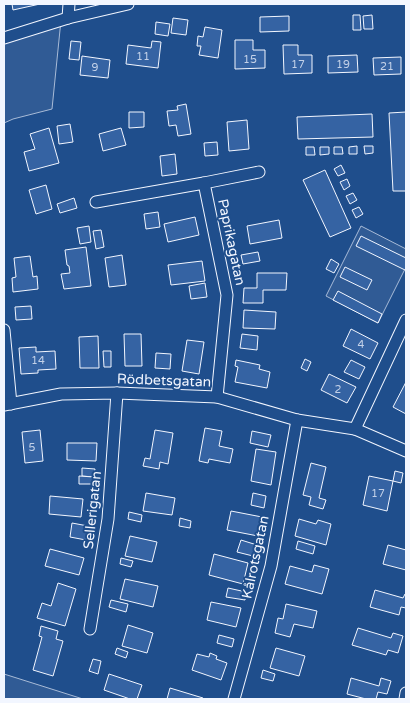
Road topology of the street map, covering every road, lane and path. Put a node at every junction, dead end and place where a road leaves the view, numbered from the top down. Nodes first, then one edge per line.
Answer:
1 (69, 4) edge
2 (128, 4) edge
3 (68, 18) junction
4 (4, 38) edge
5 (259, 172) dead end
6 (204, 183) junction
7 (96, 202) dead end
8 (406, 320) edge
9 (4, 330) edge
10 (117, 393) junction
11 (217, 397) junction
12 (7, 405) edge
13 (297, 420) junction
14 (355, 429) junction
15 (406, 451) edge
16 (90, 629) dead end
17 (406, 693) edge
18 (234, 699) edge
19 (404, 699) edge

1 - 3 street
2 - 3 street
3 - 4 street
5 - 6 street, Paprikagatan
6 - 7 street, Paprikagatan
6 - 11 street, Paprikagatan
8 - 14 street
9 - 12 street
10 - 11 street, Rödbetsgatan
10 - 12 street, Rödbetsgatan
10 - 16 street, Sellerigatan
11 - 13 street, Rödbetsgatan
13 - 14 street, Rödbetsgatan
13 - 18 street, Kålrotsgatan
14 - 15 street, Rödbetsgatan
17 - 19 street

